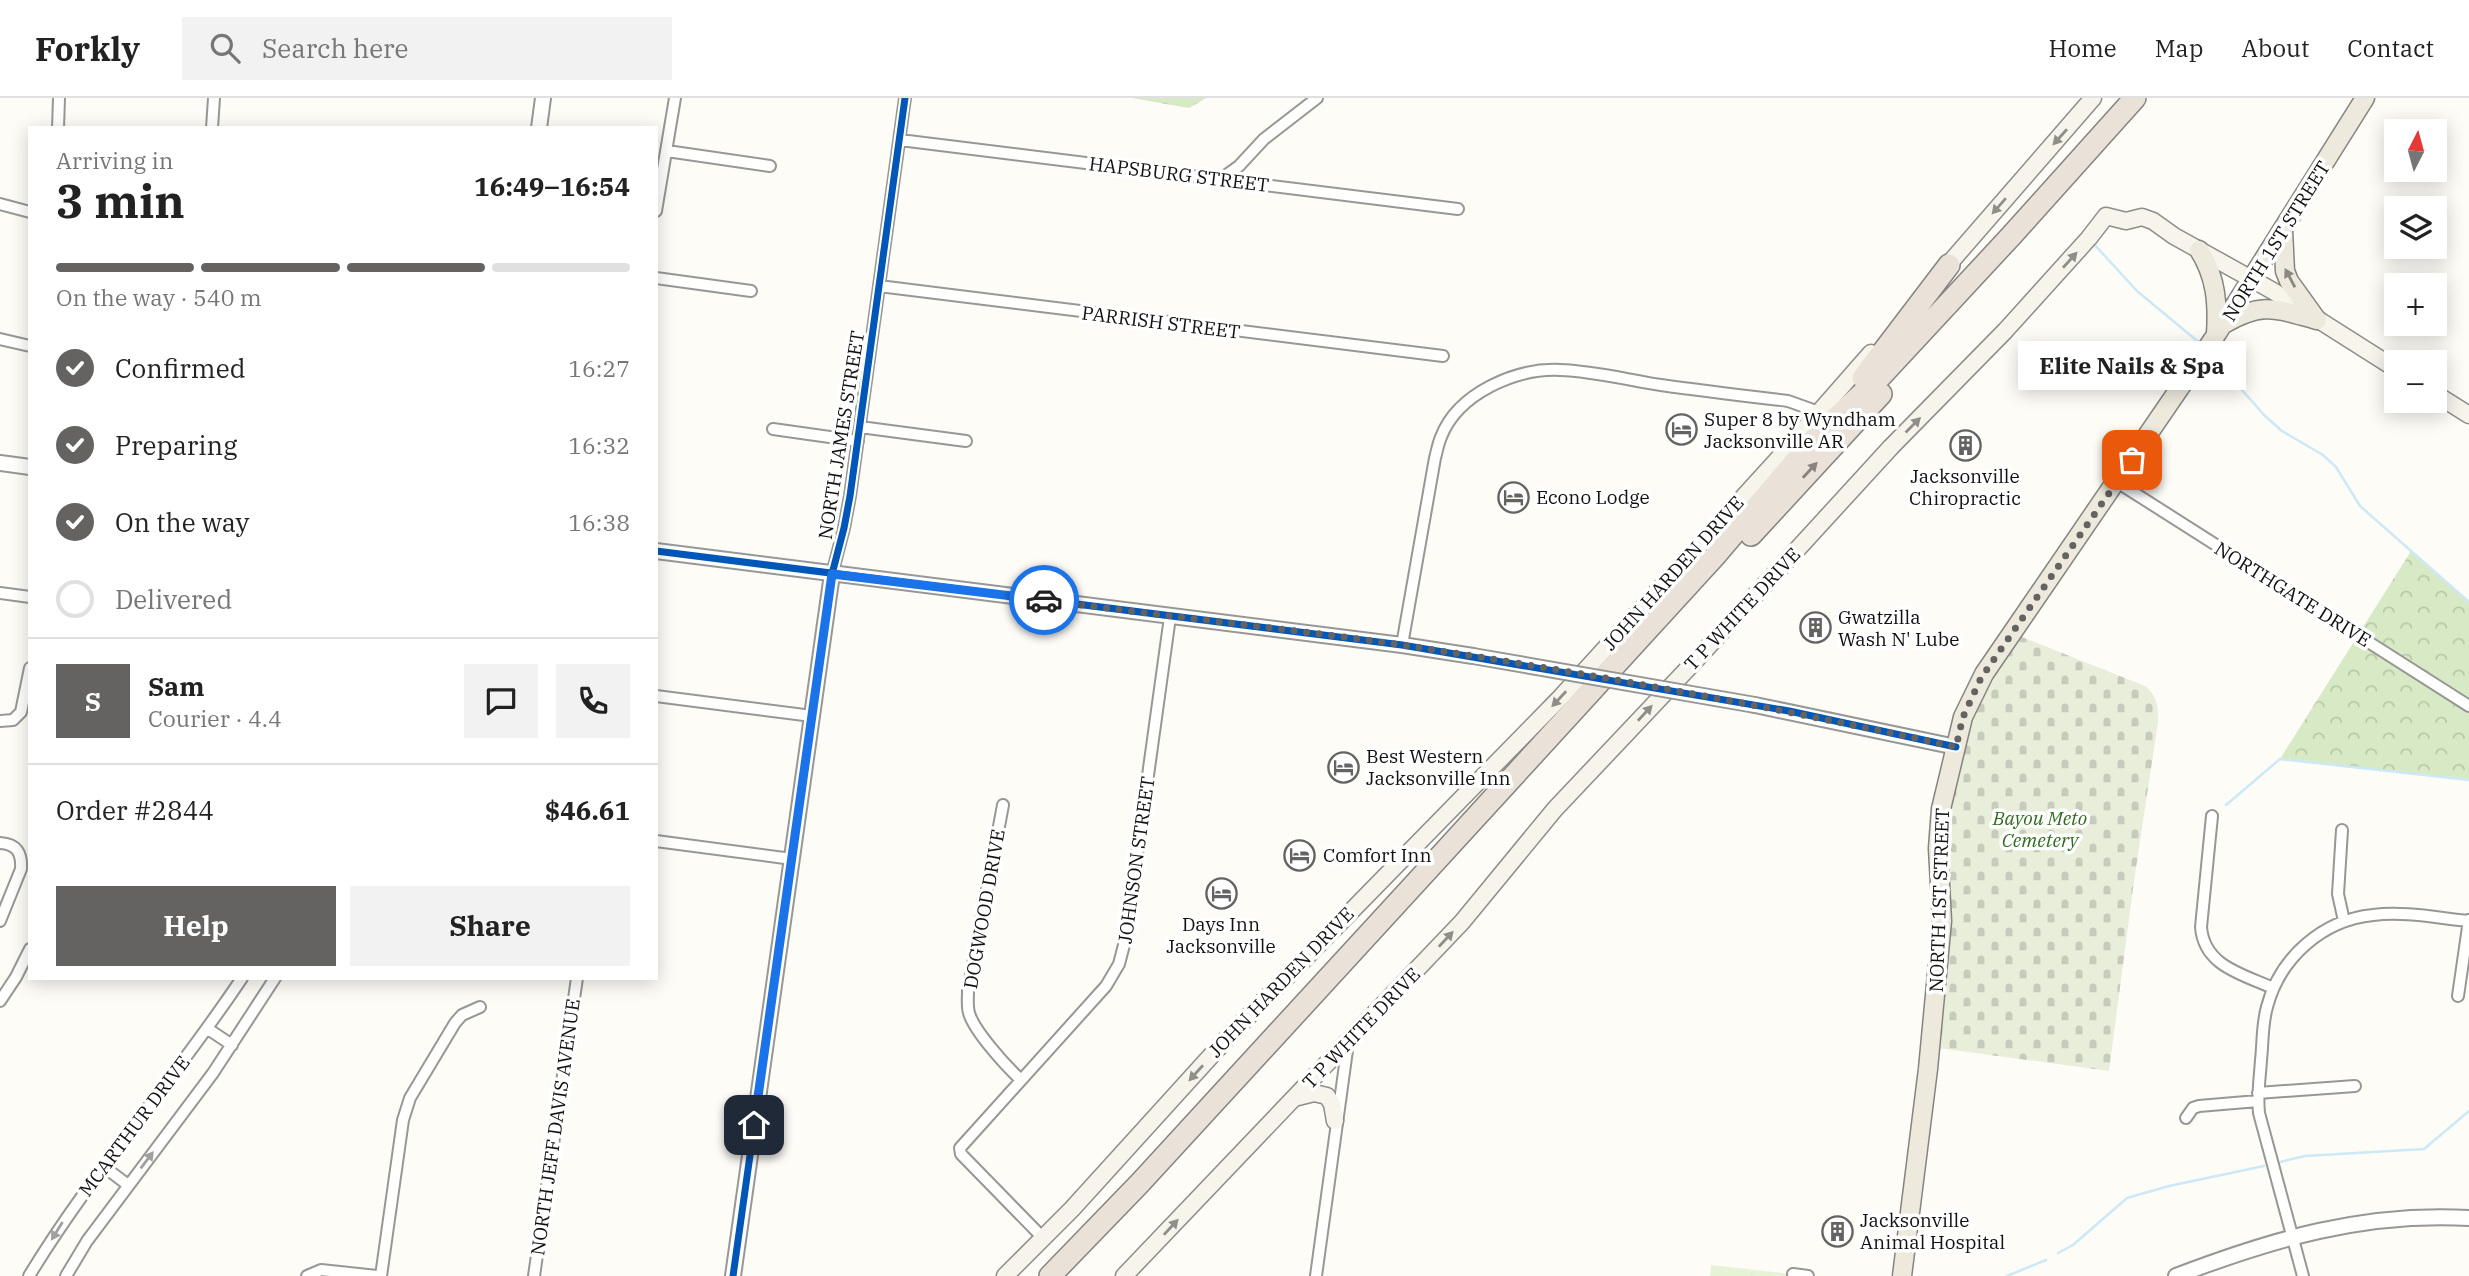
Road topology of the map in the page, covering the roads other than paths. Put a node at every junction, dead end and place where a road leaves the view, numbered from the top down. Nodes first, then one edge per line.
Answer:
1 (59, 98) edge
2 (214, 98) edge
3 (543, 98) edge
4 (674, 98) edge
5 (905, 98) edge
6 (1317, 98) edge
7 (2093, 98) edge
8 (2135, 98) edge
9 (2151, 98) edge
10 (2365, 98) edge
11 (58, 126) edge
12 (212, 126) edge
13 (539, 126) edge
14 (900, 140) junction
15 (667, 151) junction
16 (770, 166) dead end
17 (1222, 179) junction
18 (658, 200) edge
19 (0, 204) edge
20 (1458, 209) dead end
21 (28, 211) edge
22 (2283, 230) junction
23 (2199, 250) junction
24 (1949, 265) junction
25 (658, 278) edge
26 (2252, 279) junction
27 (879, 286) junction
28 (751, 291) dead end
29 (2317, 320) junction
30 (2219, 330) junction
31 (0, 339) edge
32 (28, 346) edge
33 (1443, 356) dead end
34 (2384, 362) edge
35 (2447, 402) edge
36 (1819, 412) junction
37 (2469, 415) edge
38 (860, 427) junction
39 (773, 429) dead end
40 (1818, 435) junction
41 (858, 441) junction
42 (966, 441) dead end
43 (0, 463) edge
44 (28, 467) edge
45 (2117, 482) junction
46 (658, 551) edge
47 (832, 574) junction
48 (0, 593) edge
49 (28, 597) edge
50 (1170, 617) junction
51 (1402, 645) junction
52 (28, 678) edge
53 (658, 696) edge
54 (2469, 706) edge
55 (811, 716) junction
56 (0, 721) edge
57 (1956, 747) junction
58 (1003, 805) dead end
59 (2212, 816) dead end
60 (2342, 831) dead end
61 (658, 841) edge
62 (0, 843) edge
63 (792, 859) junction
64 (26, 864) edge
65 (0, 920) edge
66 (2344, 921) junction
67 (2469, 921) edge
68 (28, 952) edge
69 (241, 980) edge
70 (274, 980) edge
71 (577, 980) edge
72 (3, 988) edge
73 (2273, 988) junction
74 (2458, 996) dead end
75 (0, 1001) edge
76 (480, 1007) dead end
77 (208, 1029) junction
78 (1348, 1041) junction
79 (232, 1045) junction
80 (1020, 1079) junction
81 (2355, 1086) dead end
82 (2258, 1097) junction
83 (1294, 1098) junction
84 (2186, 1118) dead end
85 (1335, 1121) junction
86 (103, 1166) junction
87 (128, 1185) junction
88 (2469, 1218) edge
89 (2292, 1236) junction
90 (1044, 1239) junction
91 (1793, 1274) dead end
92 (29, 1276) edge
93 (66, 1276) edge
94 (307, 1276) edge
95 (379, 1276) edge
96 (534, 1276) edge
97 (733, 1276) edge
98 (1005, 1276) edge
99 (1049, 1276) edge
100 (1065, 1276) edge
101 (1124, 1276) edge
102 (1315, 1276) edge
103 (1808, 1276) edge
104 (1902, 1276) edge
105 (2176, 1276) edge
106 (2303, 1276) edge

1 - 11 street
2 - 12 street
3 - 13 street
4 - 15 street
5 - 14 street, NORTH JAMES STREET
6 - 17 street
7 -> 24 main road, JOHN HARDEN DRIVE
8 - 40 highway
100 -> 9 highway
10 - 22 main road, NORTH 1ST STREET
14 - 17 street, HAPSBURG STREET
14 - 27 street, NORTH JAMES STREET
15 - 16 street
15 - 18 street
17 - 20 street, HAPSBURG STREET
19 - 21 street
22 - 26 main road, NORTH 1ST STREET
29 -> 22 main road
23 - 26 main road, T P WHITE DRIVE
23 - 30 main road
78 -> 23 main road, T P WHITE DRIVE
24 - 36 main road, JOHN HARDEN DRIVE
24 - 40 highway
25 - 28 street
26 - 29 main road, T P WHITE DRIVE
26 - 30 main road, NORTH 1ST STREET
27 - 33 street, PARRISH STREET
27 - 38 street, NORTH JAMES STREET
29 - 30 main road
29 - 34 main road, T P WHITE DRIVE
30 - 45 main road, NORTH 1ST STREET
31 - 32 street
35 - 37 main road
36 - 51 street
36 -> 90 main road, JOHN HARDEN DRIVE
38 - 41 street, NORTH JAMES STREET
38 - 42 street
39 - 41 street
40 - 99 highway
41 - 47 street, NORTH JAMES STREET
43 - 44 street
45 - 54 street, NORTHGATE DRIVE
45 - 57 main road, NORTH 1ST STREET
46 - 47 street
47 - 50 street
47 - 55 street, NORTH JAMES STREET
48 - 49 street
50 - 51 street
50 - 80 street, JOHNSON STREET
51 - 57 street, bridge
52 - 56 street
53 - 55 street
55 - 63 street, NORTH JAMES STREET
57 - 104 main road, NORTH 1ST STREET
58 - 80 street, DOGWOOD DRIVE
59 - 73 street
60 - 66 street
61 - 63 street
62 - 64 street
63 - 97 street, NORTH JAMES STREET
64 - 65 street
66 - 67 street
66 - 73 street
67 - 74 street
68 - 72 street
69 - 77 street, MCARTHUR DRIVE
70 - 79 street, MCARTHUR DRIVE
71 - 96 street, NORTH JEFF DAVIS AVENUE
72 - 75 street
73 - 82 street
76 - 95 street
77 - 79 street
77 - 86 street, MCARTHUR DRIVE
78 - 83 main road, T P WHITE DRIVE
78 - 85 street
87 -> 79 street, MCARTHUR DRIVE
80 - 90 street, JOHNSON STREET
81 - 82 street
82 - 84 street
82 - 89 street
83 - 85 main road
101 -> 83 main road, T P WHITE DRIVE
85 - 102 street
86 - 87 street
86 -> 92 street, MCARTHUR DRIVE
87 - 93 street, MCARTHUR DRIVE
88 - 89 street
89 - 105 street
89 - 106 street
90 - 98 main road, JOHN HARDEN DRIVE
91 - 103 street
94 - 95 street

